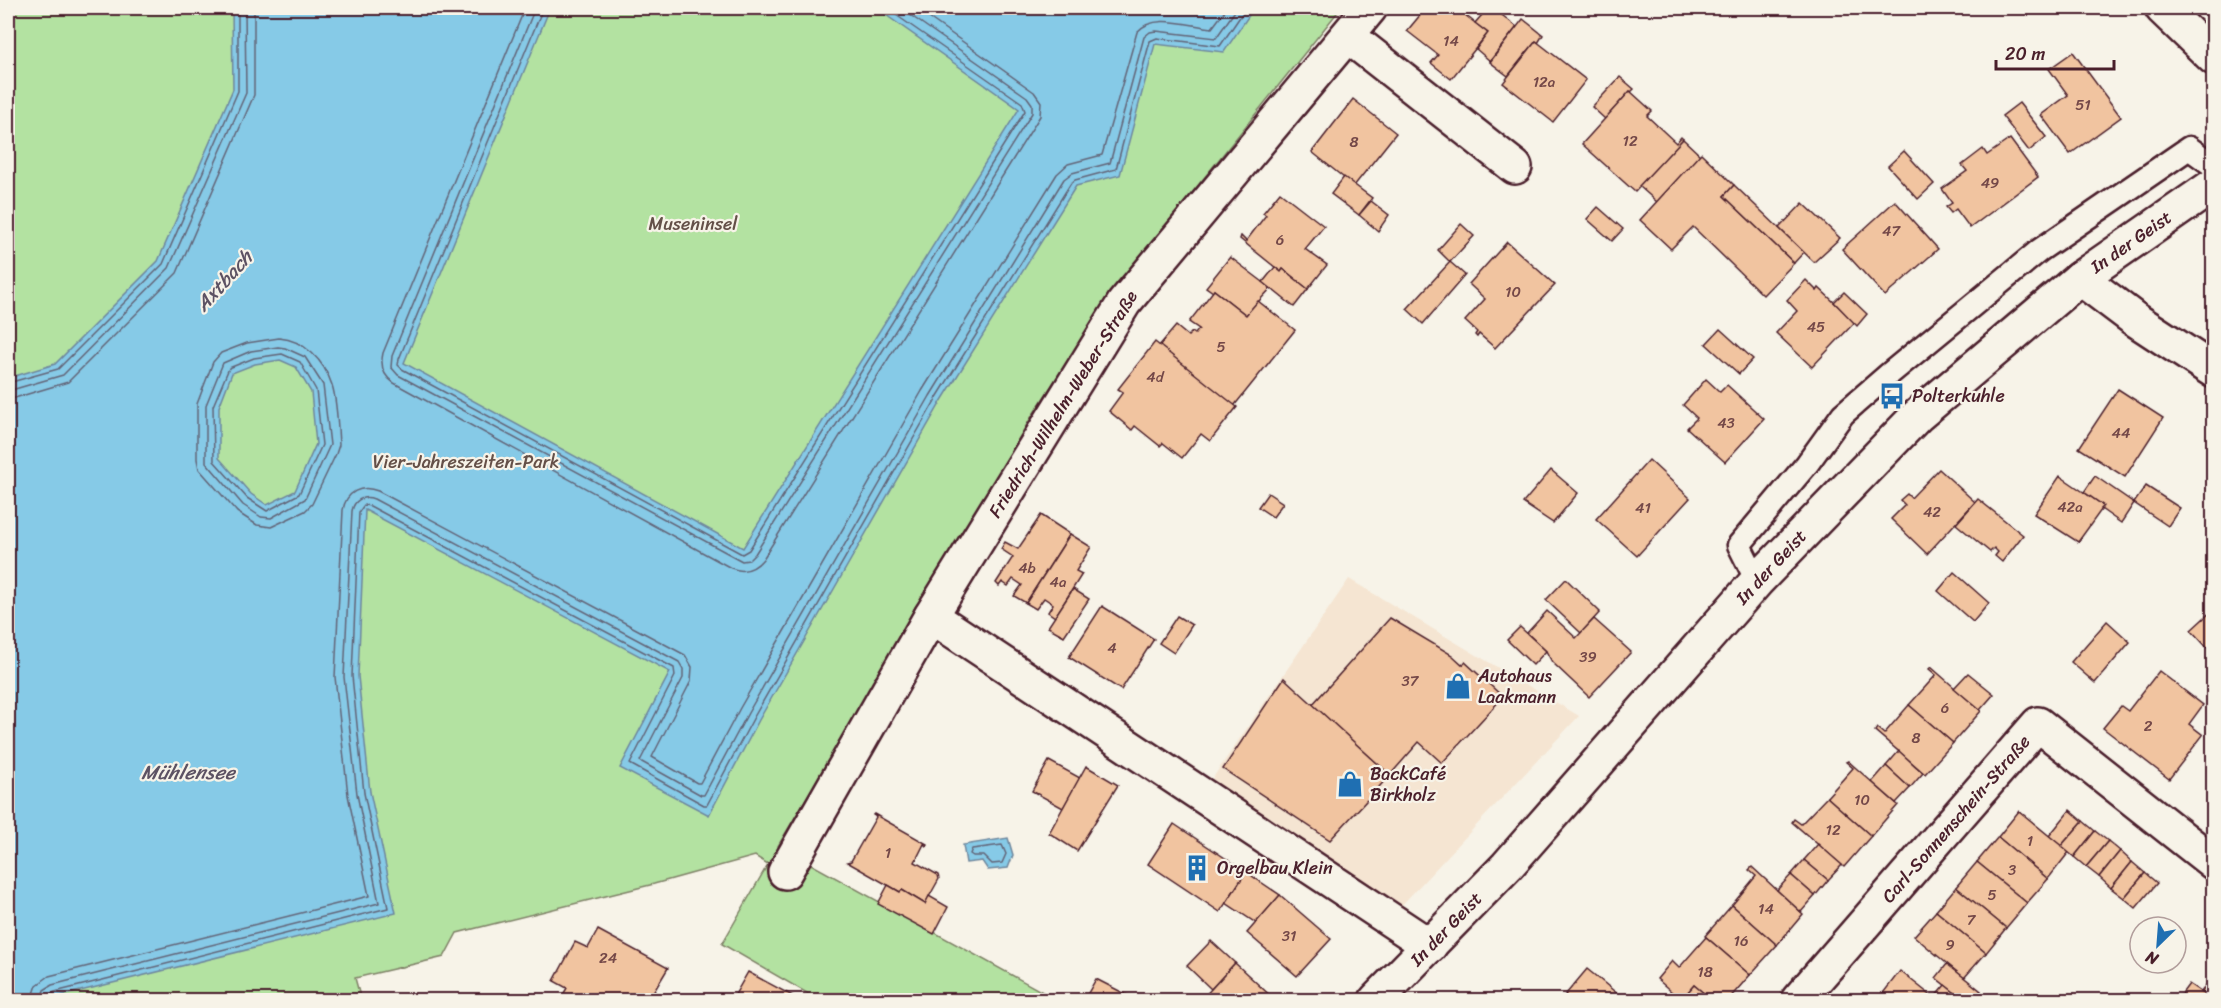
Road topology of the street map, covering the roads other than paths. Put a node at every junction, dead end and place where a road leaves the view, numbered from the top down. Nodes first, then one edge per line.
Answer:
1 (1370, 8) edge
2 (2162, 8) edge
3 (1348, 36) junction
4 (2214, 58) edge
5 (2214, 166) edge
6 (1515, 167) dead end
7 (2214, 185) edge
8 (2080, 278) junction
9 (2214, 371) edge
10 (1757, 581) junction
11 (931, 616) junction
12 (2214, 862) edge
13 (785, 872) dead end
14 (1430, 946) junction
15 (1376, 1000) edge
16 (1798, 1000) edge

1 - 3 street, Friedrich-Wilhelm-Weber-Straße
2 - 4 street
3 - 6 street
3 - 11 street, Friedrich-Wilhelm-Weber-Straße
5 - 10 lane
7 - 8 street, In der Geist
8 - 9 street
8 - 10 street, In der Geist
10 - 14 street, In der Geist
11 - 13 street, Friedrich-Wilhelm-Weber-Straße
11 - 14 street
12 - 16 street, Carl-Sonnenschein-Straße
14 - 15 street, In der Geist

